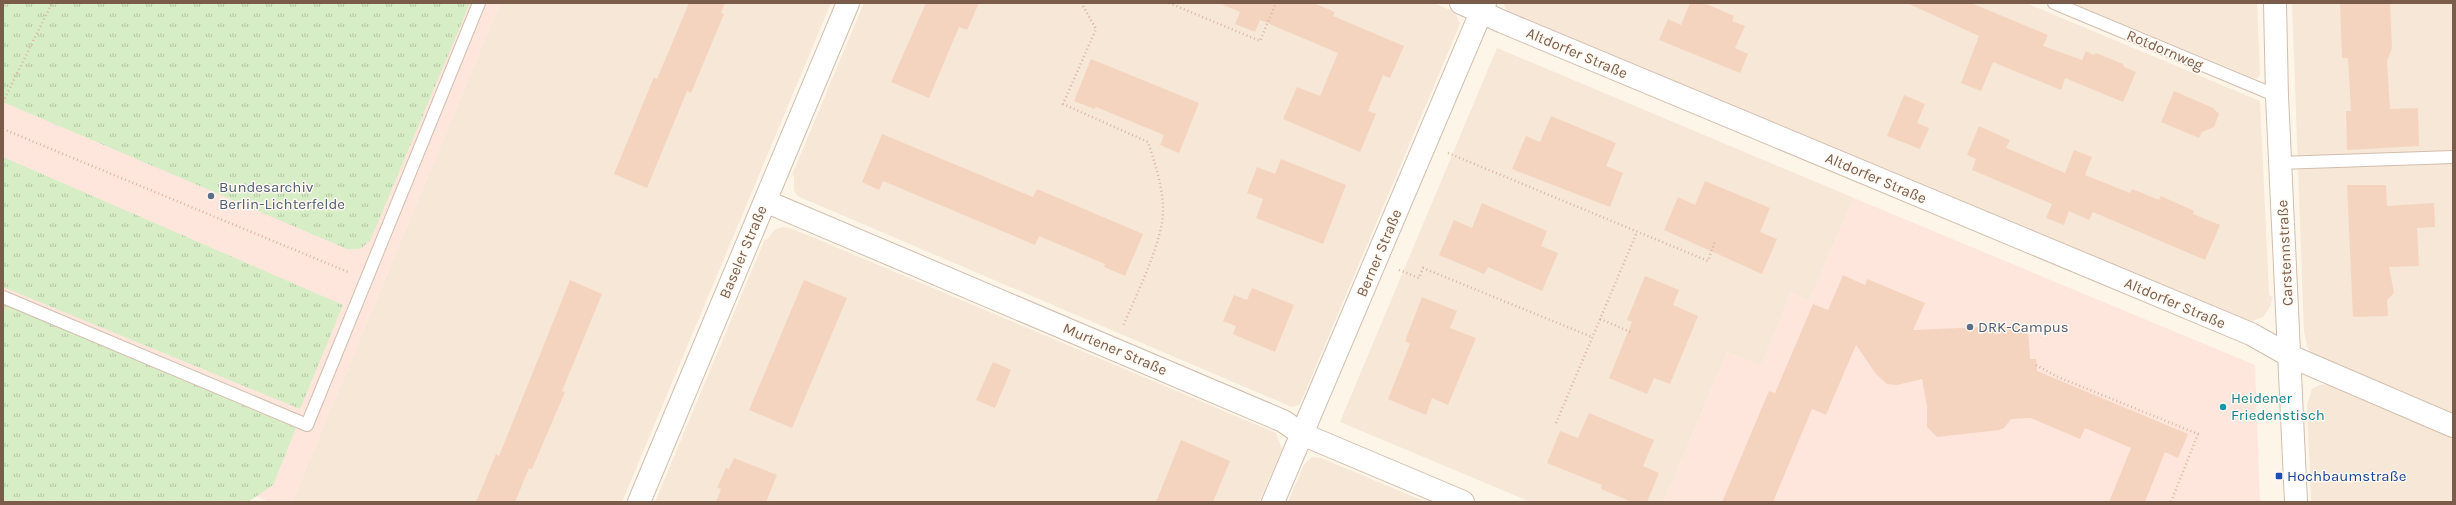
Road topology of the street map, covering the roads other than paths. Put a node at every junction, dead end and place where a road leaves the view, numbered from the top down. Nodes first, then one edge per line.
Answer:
1 (479, 3) edge
2 (848, 3) edge
3 (1461, 3) edge
4 (2054, 3) edge
5 (2275, 3) edge
6 (1483, 8) edge
7 (2277, 96) junction
8 (2453, 157) edge
9 (2280, 163) junction
10 (765, 201) junction
11 (3, 297) edge
12 (2290, 356) junction
13 (2453, 426) edge
14 (1302, 434) junction
15 (639, 502) edge
16 (1273, 502) edge
17 (1463, 502) edge
18 (2296, 502) edge

1 - 11 lane
2 - 10 street, Baseler Straße
3 - 6 street, Altdorfer Straße
4 - 7 lane, Rotdornweg
5 - 7 street, Carstennstraße
6 - 12 street, Altdorfer Straße
6 - 14 street, Berner Straße
7 - 9 street, Carstennstraße
8 - 9 lane
9 - 12 street, Carstennstraße
10 - 14 street, Murtener Straße
10 - 15 street, Baseler Straße
12 - 13 street
12 - 18 street, Carstennstraße
14 - 16 street, Berner Straße
14 - 17 street, Murtener Straße

